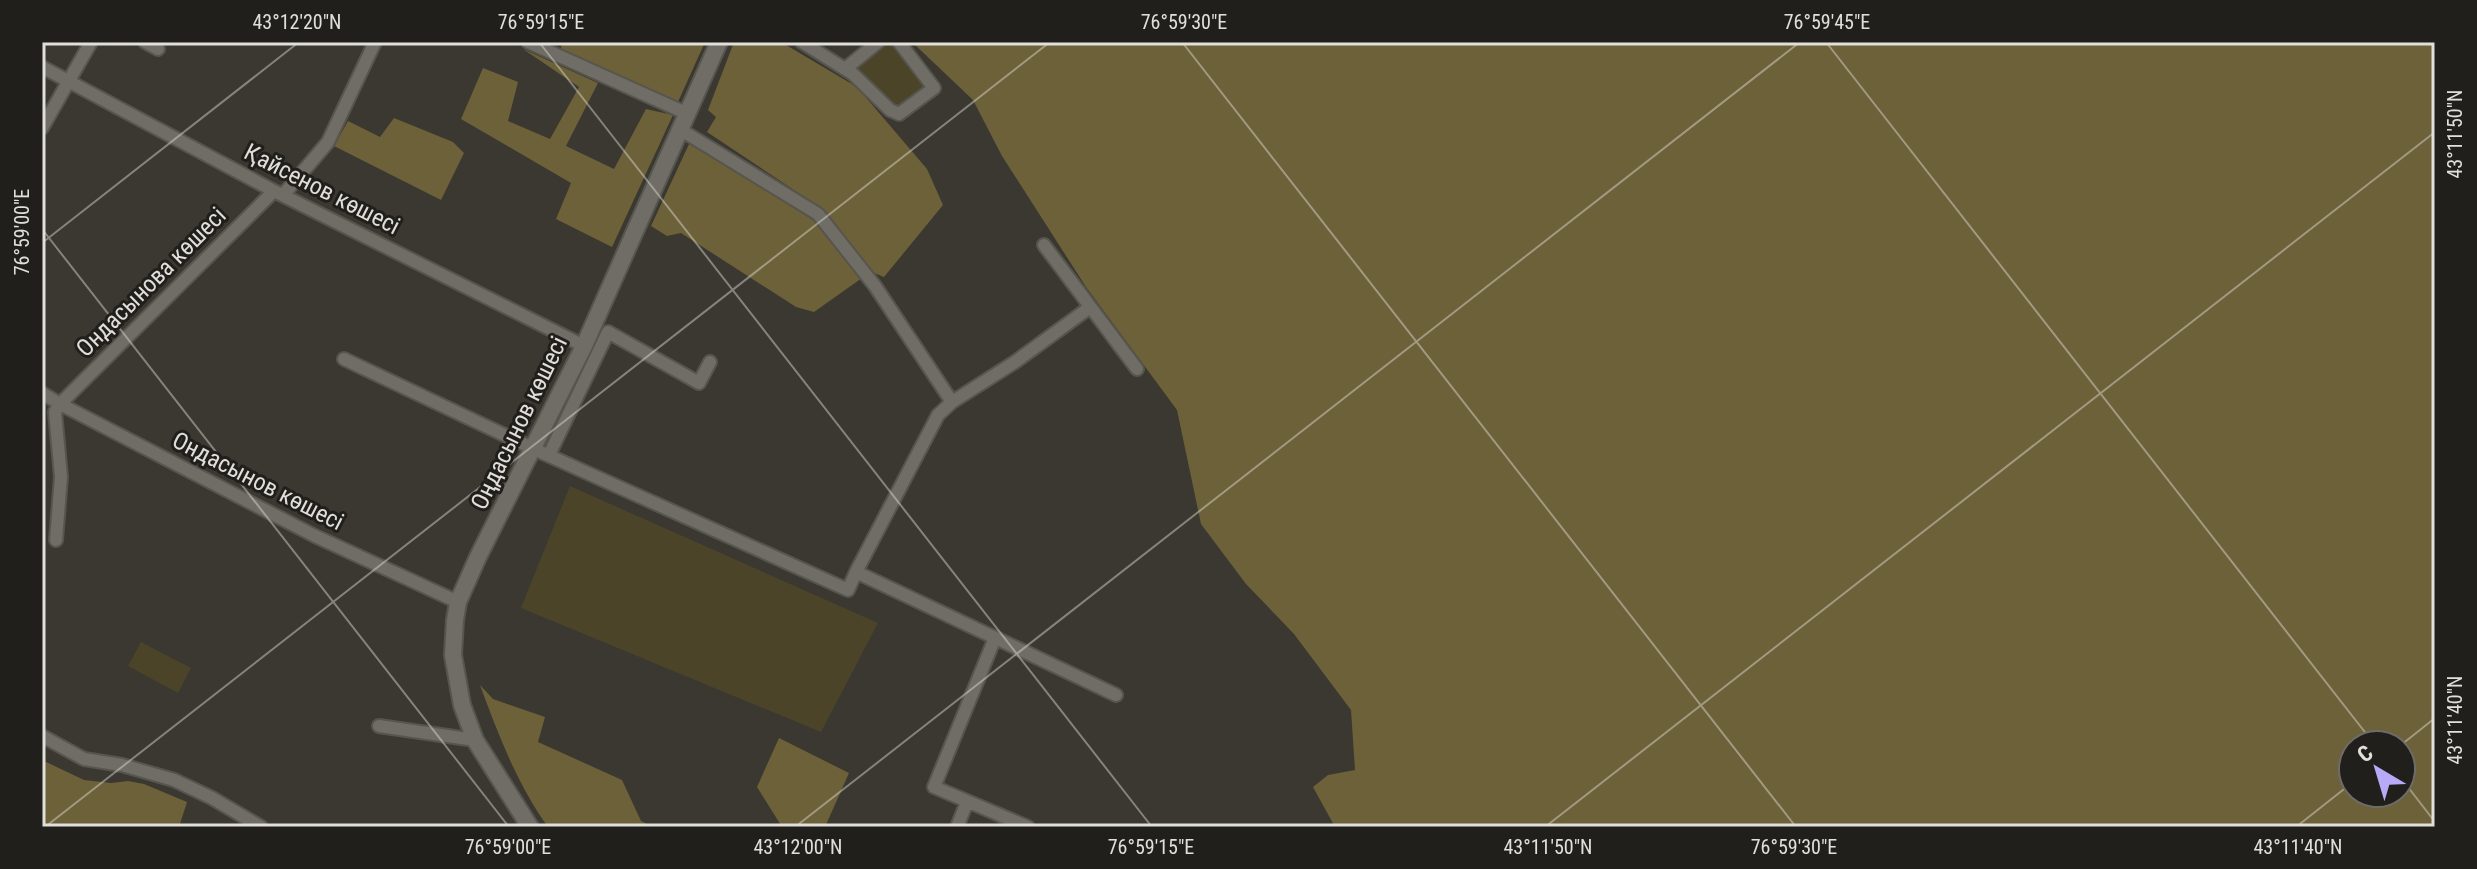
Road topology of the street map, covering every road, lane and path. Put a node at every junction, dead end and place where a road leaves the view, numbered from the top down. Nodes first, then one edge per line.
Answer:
1 (91, 42) edge
2 (145, 42) edge
3 (375, 42) edge
4 (528, 42) edge
5 (719, 42) edge
6 (802, 42) edge
7 (878, 42) edge
8 (899, 42) edge
9 (158, 49) dead end
10 (42, 67) edge
11 (845, 69) junction
12 (69, 82) junction
13 (685, 122) junction
14 (42, 128) edge
15 (278, 193) junction
16 (1044, 245) dead end
17 (1089, 308) junction
18 (584, 346) junction
19 (344, 359) dead end
20 (710, 362) dead end
21 (1137, 369) dead end
22 (42, 393) edge
23 (952, 402) junction
24 (60, 404) junction
25 (541, 452) junction
26 (56, 540) dead end
27 (856, 572) junction
28 (458, 602) junction
29 (995, 638) junction
30 (1116, 695) dead end
31 (379, 726) dead end
32 (42, 736) edge
33 (475, 740) junction
34 (967, 802) junction
35 (261, 827) edge
36 (530, 827) edge
37 (957, 827) edge
38 (1028, 827) edge

1 - 12 street
2 - 9 street
3 - 15 street, Ондасынова көшесі
4 - 13 street
5 - 13 street, Оңдасынов көшесі
6 - 11 street
7 - 11 street
8 - 11 street
10 - 12 street, Қайсенов көшесі
12 - 14 street
12 - 15 street, Қайсенов көшесі
13 - 18 street, Оңдасынов көшесі
13 - 23 street
15 - 18 street, Қайсенов көшесі
15 - 24 street, Ондасынова көшесі
16 - 17 street
17 - 21 street
17 - 23 street
18 - 25 street, Оңдасынов көшесі
19 - 25 street
20 - 25 street
22 - 24 street, Ондасынов көшесі
23 - 27 street
24 - 26 street
24 - 28 street, Ондасынов көшесі
25 - 27 street
25 - 28 street, Оңдасынов көшесі
27 - 29 street
28 - 33 street, Оңдасынов көшесі
29 - 30 street
29 - 34 street
31 - 33 street
32 - 35 street
33 - 36 street, Оңдасынов көшесі
34 - 37 street
34 - 38 street

